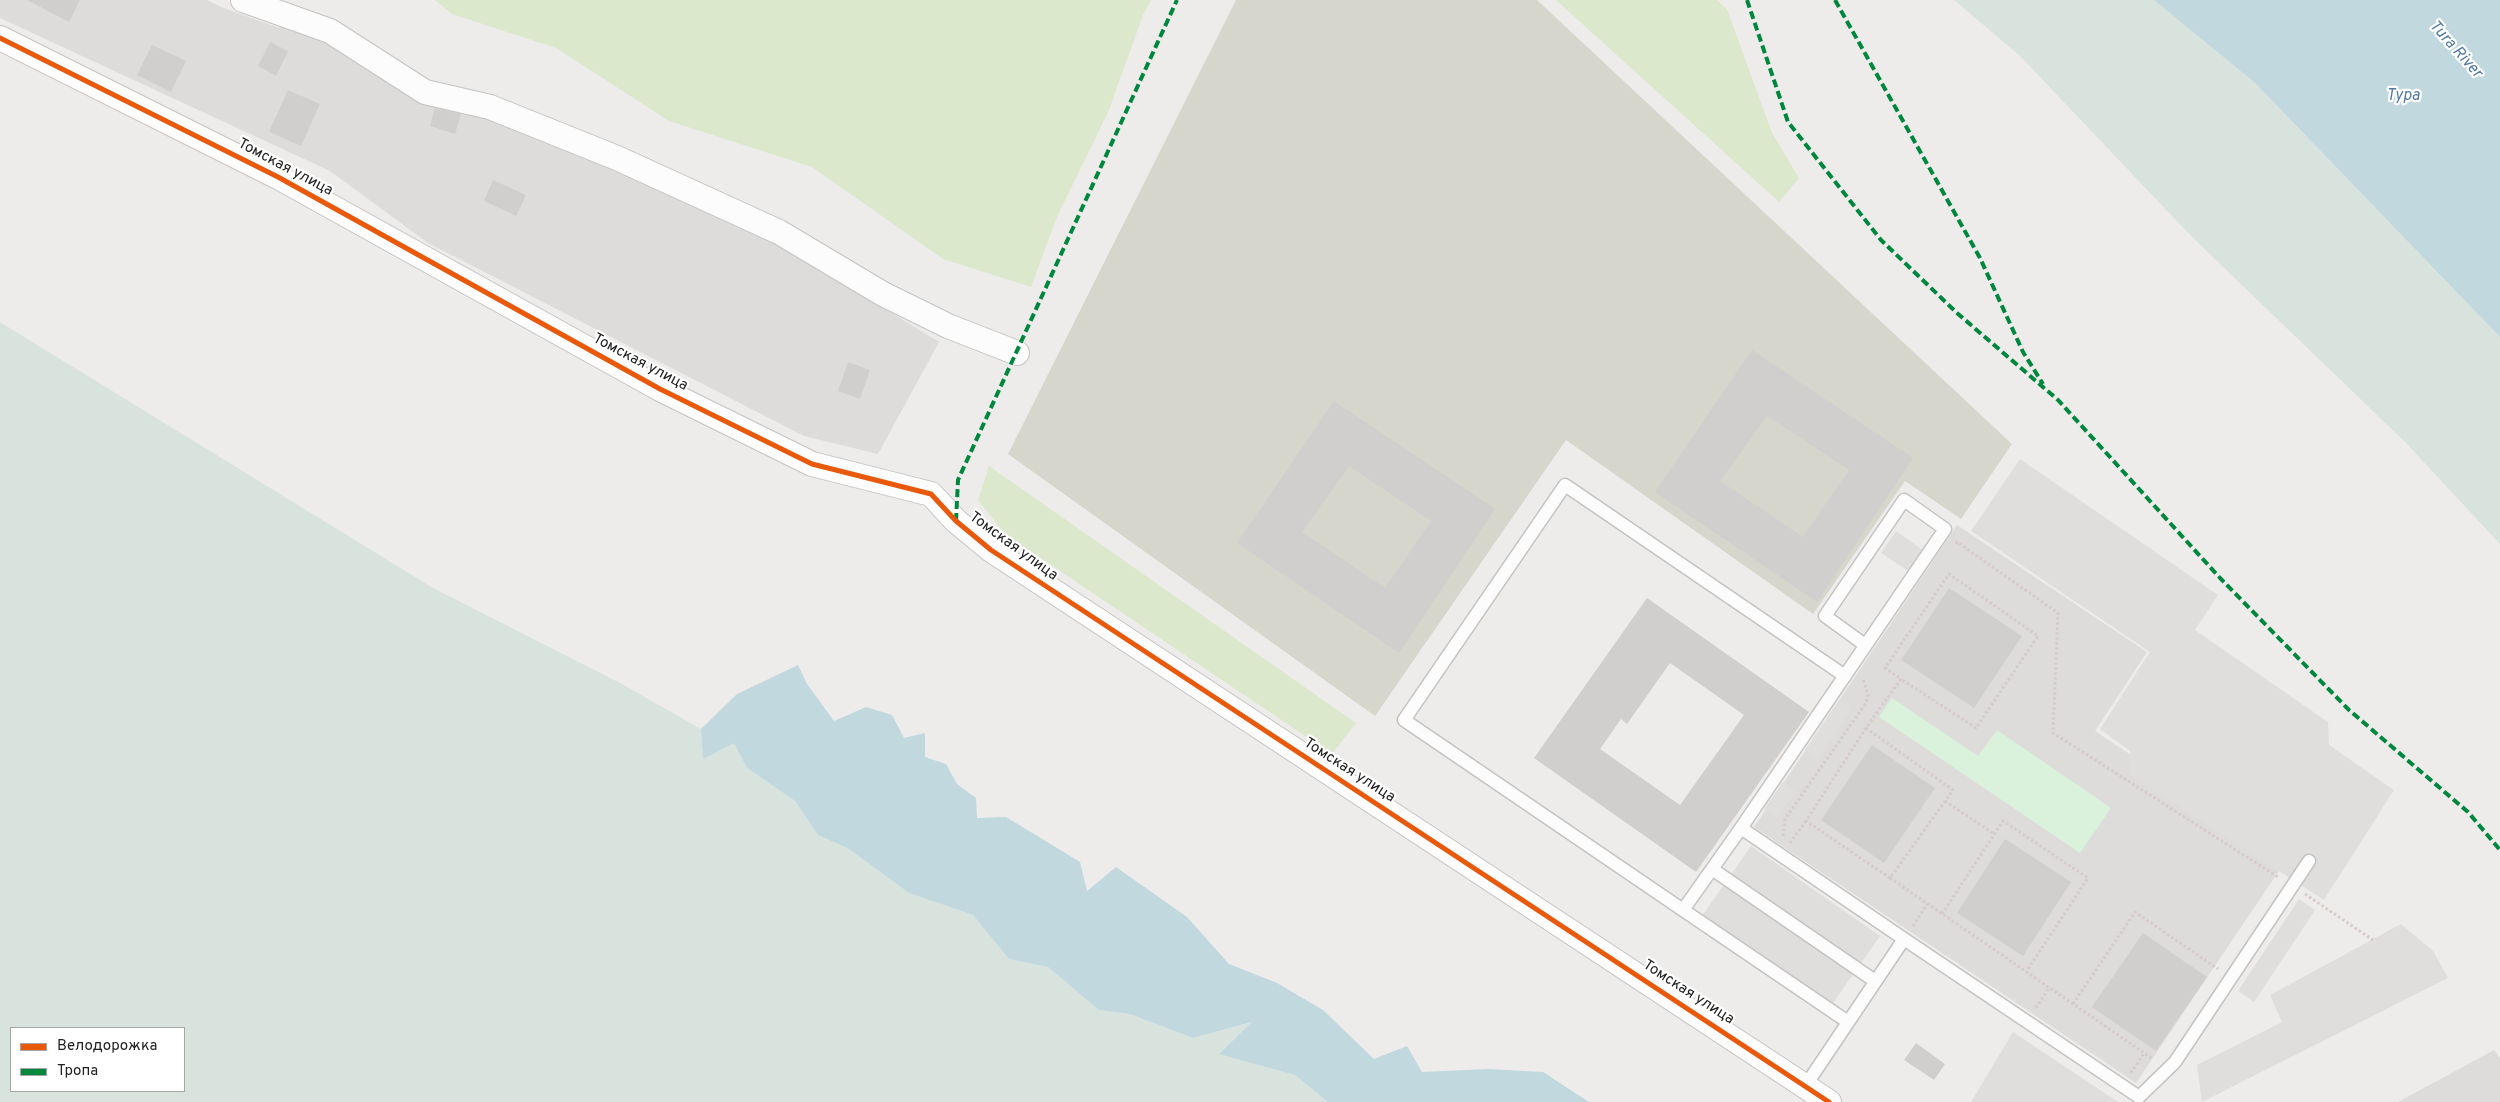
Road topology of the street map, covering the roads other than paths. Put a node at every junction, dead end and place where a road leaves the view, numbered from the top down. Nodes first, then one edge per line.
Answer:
1 (243, 0) edge
2 (0, 38) edge
3 (1017, 353) dead end
4 (1866, 645) junction
5 (1845, 676) junction
6 (1741, 828) junction
7 (2308, 861) dead end
8 (1712, 869) junction
9 (1683, 910) junction
10 (1904, 938) junction
11 (1875, 981) junction
12 (1848, 1022) junction
13 (1806, 1085) junction
14 (1829, 1102) edge

1 - 3 street
2 - 13 street, Томская улица
4 - 4 lane
4 - 5 lane
5 - 6 lane
5 - 9 lane
6 - 8 lane
6 - 10 lane
7 - 10 lane
8 - 9 lane
8 - 11 lane
9 - 12 lane
10 - 11 lane
11 - 12 lane
12 - 13 lane
13 - 14 street, Томская улица

